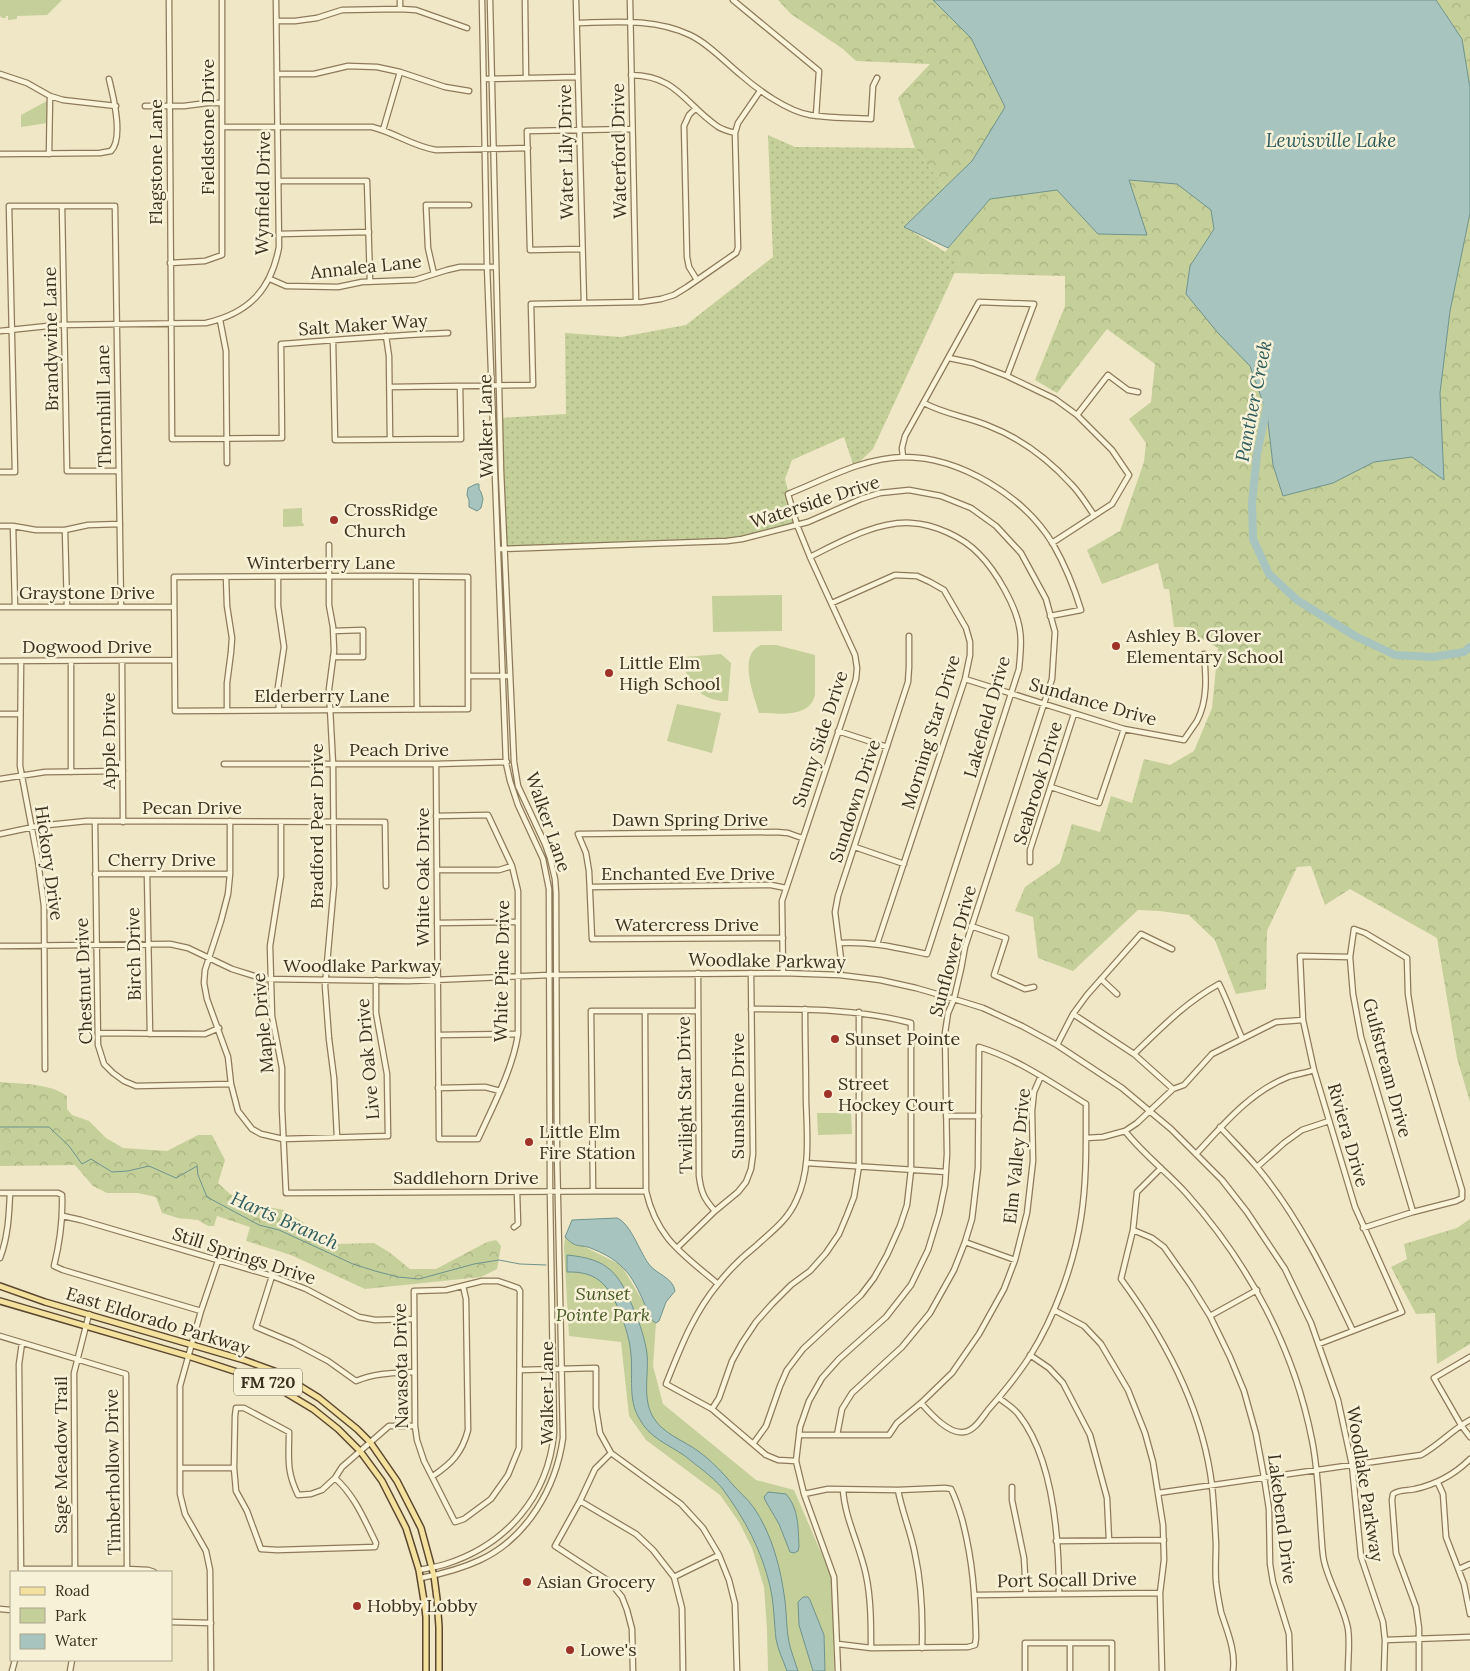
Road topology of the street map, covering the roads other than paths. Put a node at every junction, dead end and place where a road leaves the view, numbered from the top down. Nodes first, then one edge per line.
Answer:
1 (169, 0) edge
2 (222, 0) edge
3 (276, 0) edge
4 (400, 0) edge
5 (482, 0) edge
6 (490, 0) edge
7 (525, 0) edge
8 (576, 0) edge
9 (630, 0) edge
10 (733, 0) edge
11 (400, 9) junction
12 (277, 21) junction
13 (631, 22) junction
14 (576, 23) junction
15 (467, 28) dead end
16 (400, 72) junction
17 (0, 74) edge
18 (277, 74) junction
19 (631, 75) junction
20 (578, 76) junction
21 (526, 78) junction
22 (877, 78) dead end
23 (109, 79) dead end
24 (485, 79) junction
25 (492, 79) junction
26 (469, 91) dead end
27 (760, 91) junction
28 (50, 96) junction
29 (222, 103) junction
30 (116, 106) junction
31 (145, 106) dead end
32 (169, 106) junction
33 (696, 108) junction
34 (816, 116) junction
35 (222, 127) junction
36 (278, 127) junction
37 (632, 129) junction
38 (383, 130) junction
39 (579, 130) junction
40 (735, 134) junction
41 (528, 148) junction
42 (490, 149) junction
43 (0, 154) edge
44 (49, 154) junction
45 (278, 181) junction
46 (470, 205) dead end
47 (62, 206) junction
48 (368, 232) junction
49 (279, 234) junction
50 (582, 249) junction
51 (170, 263) junction
52 (492, 266) junction
53 (434, 274) junction
54 (270, 279) junction
55 (697, 280) junction
56 (370, 282) junction
57 (636, 302) junction
58 (584, 303) junction
59 (220, 320) junction
60 (117, 324) junction
61 (170, 324) junction
62 (64, 325) junction
63 (12, 330) junction
64 (0, 331) edge
65 (448, 333) dead end
66 (386, 336) junction
67 (333, 341) junction
68 (949, 358) junction
69 (1008, 376) junction
70 (460, 386) junction
71 (496, 386) junction
72 (390, 387) junction
73 (1138, 392) dead end
74 (924, 403) junction
75 (1077, 415) junction
76 (227, 439) junction
77 (390, 439) junction
78 (903, 457) junction
79 (227, 464) dead end
80 (119, 471) junction
81 (494, 471) junction
82 (501, 471) junction
83 (0, 472) edge
84 (1094, 515) junction
85 (120, 524) junction
86 (797, 525) junction
87 (0, 526) edge
88 (14, 526) junction
89 (65, 530) junction
90 (1052, 543) junction
91 (329, 545) dead end
92 (498, 549) junction
93 (505, 549) junction
94 (810, 556) junction
95 (226, 577) junction
96 (278, 577) junction
97 (329, 577) junction
98 (416, 577) junction
99 (832, 603) junction
100 (0, 607) edge
101 (15, 607) junction
102 (67, 607) junction
103 (121, 607) junction
104 (174, 607) junction
105 (1050, 616) junction
106 (333, 631) junction
107 (909, 636) dead end
108 (1204, 654) dead end
109 (332, 657) junction
110 (174, 660) junction
111 (0, 661) edge
112 (21, 661) junction
113 (72, 661) junction
114 (122, 661) junction
115 (468, 676) junction
116 (502, 676) junction
117 (510, 676) junction
118 (965, 679) junction
119 (1012, 693) junction
120 (1044, 703) junction
121 (417, 709) junction
122 (227, 710) junction
123 (279, 710) junction
124 (330, 710) junction
125 (0, 714) edge
126 (20, 714) junction
127 (1074, 714) junction
128 (1124, 729) junction
129 (838, 731) junction
130 (887, 747) junction
131 (514, 762) junction
132 (506, 763) junction
133 (224, 764) dead end
134 (332, 764) junction
135 (436, 764) junction
136 (123, 771) junction
137 (71, 772) junction
138 (22, 776) junction
139 (0, 779) edge
140 (1051, 787) junction
141 (436, 816) junction
142 (230, 821) junction
143 (95, 822) junction
144 (123, 822) junction
145 (281, 822) junction
146 (333, 822) junction
147 (31, 827) junction
148 (0, 834) edge
149 (802, 838) junction
150 (855, 847) junction
151 (1030, 862) dead end
152 (904, 864) junction
153 (512, 866) junction
154 (437, 870) junction
155 (95, 874) junction
156 (147, 874) junction
157 (230, 874) junction
158 (386, 886) dead end
159 (590, 887) junction
160 (786, 888) junction
161 (518, 922) junction
162 (437, 923) junction
163 (971, 926) junction
164 (783, 938) junction
165 (840, 942) junction
166 (148, 943) junction
167 (96, 944) junction
168 (878, 944) junction
169 (45, 945) junction
170 (0, 946) edge
171 (1172, 948) dead end
172 (209, 957) junction
173 (1350, 957) junction
174 (751, 973) junction
175 (784, 973) junction
176 (698, 974) junction
177 (840, 974) junction
178 (549, 975) junction
179 (557, 975) junction
180 (518, 976) junction
181 (272, 979) junction
182 (1101, 979) junction
183 (325, 980) junction
184 (376, 980) junction
185 (437, 981) junction
186 (1034, 987) dead end
187 (1117, 994) dead end
188 (954, 999) junction
189 (751, 1009) junction
190 (805, 1009) junction
191 (645, 1011) junction
192 (698, 1011) junction
193 (859, 1012) junction
194 (1073, 1014) junction
195 (1303, 1020) junction
196 (218, 1028) junction
197 (98, 1033) junction
198 (150, 1034) junction
199 (518, 1034) junction
200 (438, 1035) junction
201 (1242, 1038) junction
202 (1057, 1044) junction
203 (1134, 1054) junction
204 (45, 1069) dead end
205 (1314, 1070) junction
206 (1041, 1076) junction
207 (231, 1084) junction
208 (438, 1088) junction
209 (1173, 1089) junction
210 (500, 1091) junction
211 (1149, 1111) junction
212 (946, 1116) junction
213 (979, 1116) junction
214 (1329, 1121) junction
215 (1220, 1127) junction
216 (1125, 1131) junction
217 (337, 1137) junction
218 (439, 1138) joint
219 (1086, 1138) junction
220 (283, 1139) junction
221 (1196, 1154) junction
222 (807, 1163) junction
223 (858, 1166) junction
224 (1257, 1167) junction
225 (1161, 1168) junction
226 (911, 1170) junction
227 (946, 1172) junction
228 (593, 1191) junction
229 (646, 1191) junction
230 (517, 1192) junction
231 (550, 1192) junction
232 (558, 1192) junction
233 (0, 1193) edge
234 (10, 1193) junction
235 (286, 1193) joint
236 (715, 1211) junction
237 (1413, 1212) junction
238 (63, 1216) junction
239 (514, 1227) dead end
240 (1363, 1228) junction
241 (1133, 1230) junction
242 (965, 1242) junction
243 (677, 1248) junction
244 (0, 1258) edge
245 (1015, 1260) junction
246 (218, 1261) junction
247 (272, 1276) junction
248 (718, 1284) junction
249 (0, 1286) edge
250 (463, 1286) junction
251 (1257, 1290) junction
252 (0, 1301) edge
253 (1054, 1310) junction
254 (201, 1311) junction
255 (89, 1314) junction
256 (1210, 1316) junction
257 (414, 1319) junction
258 (85, 1326) junction
259 (1353, 1331) junction
260 (0, 1336) edge
261 (22, 1343) junction
262 (1319, 1344) junction
263 (191, 1345) junction
264 (1030, 1355) junction
265 (188, 1356) junction
266 (1470, 1357) edge
267 (77, 1359) junction
268 (553, 1369) junction
269 (562, 1369) junction
270 (520, 1370) junction
271 (414, 1372) junction
272 (999, 1398) junction
273 (921, 1403) junction
274 (712, 1409) junction
275 (1470, 1420) edge
276 (1461, 1425) junction
277 (415, 1426) junction
278 (799, 1435) junction
279 (837, 1435) junction
280 (1470, 1437) edge
281 (370, 1442) junction
282 (753, 1444) junction
283 (360, 1451) junction
284 (610, 1453) junction
285 (1470, 1459) edge
286 (796, 1461) junction
287 (1352, 1465) junction
288 (180, 1468) junction
289 (234, 1468) junction
290 (1317, 1470) junction
291 (433, 1476) junction
292 (1264, 1477) junction
293 (335, 1478) junction
294 (1438, 1482) junction
295 (1212, 1485) junction
296 (1012, 1488) dead end
297 (843, 1490) junction
298 (898, 1490) junction
299 (804, 1494) junction
300 (1158, 1494) junction
301 (580, 1501) junction
302 (1109, 1540) junction
303 (1164, 1540) junction
304 (1056, 1541) junction
305 (719, 1555) junction
306 (1470, 1564) edge
307 (432, 1567) junction
308 (75, 1569) junction
309 (128, 1569) junction
310 (1459, 1569) junction
311 (419, 1570) junction
312 (21, 1571) edge
313 (151, 1571) edge
314 (434, 1576) junction
315 (674, 1577) junction
316 (421, 1578) junction
317 (1059, 1593) junction
318 (1160, 1593) junction
319 (1026, 1594) junction
320 (975, 1595) junction
321 (1470, 1614) edge
322 (172, 1622) edge
323 (211, 1623) junction
324 (1470, 1638) edge
325 (1419, 1639) junction
326 (1385, 1640) junction
327 (1070, 1643) junction
328 (838, 1644) junction
329 (871, 1648) junction
330 (922, 1648) junction
331 (426, 1670) edge
332 (439, 1670) edge
333 (211, 1671) edge
334 (632, 1671) edge
335 (683, 1671) edge
336 (737, 1671) edge
337 (838, 1671) edge
338 (1025, 1671) edge
339 (1070, 1671) edge
340 (1112, 1671) edge
341 (1162, 1671) edge
342 (1233, 1671) edge
343 (1290, 1671) edge
344 (1348, 1671) edge
345 (1384, 1671) edge
346 (1419, 1671) edge

1 - 32 street, Flagstone Lane
2 - 29 street, Fieldstone Drive
3 - 12 street, Wynfield Drive
4 - 11 street
5 - 24 street, Walker Lane
6 - 25 street, Walker Lane
7 - 21 street
8 - 14 street, Water Lily Drive
9 - 13 street, Waterford Drive
10 - 34 street
11 - 12 street
11 - 15 street
12 - 18 street, Wynfield Drive
13 - 14 street
13 - 19 street, Waterford Drive
13 - 27 street
14 - 20 street, Water Lily Drive
16 - 18 street
16 - 26 street
16 - 38 street
17 - 28 street
18 - 36 street, Wynfield Drive
19 - 33 street
19 - 37 street, Waterford Drive
20 - 21 street
20 - 39 street, Water Lily Drive
21 - 25 street
22 - 34 street
23 - 30 street
24 - 25 street
24 - 42 street, Walker Lane
25 - 42 street, Walker Lane
27 - 34 street
27 - 40 street
28 - 30 street
28 - 44 street
29 - 32 street
29 - 35 street, Fieldstone Drive
30 - 44 street
31 - 32 street
32 - 51 street, Flagstone Lane
33 - 40 street
33 - 55 street
35 - 36 street
35 - 51 street, Fieldstone Drive
36 - 38 street
36 - 45 street, Wynfield Drive
37 - 39 street
37 - 57 street, Waterford Drive
38 - 42 street
39 - 41 street
39 - 50 street, Water Lily Drive
40 - 55 street
41 - 42 street
41 - 50 street
42 - 52 street, Walker Lane
42 - 52 street, Walker Lane
43 - 44 street
45 - 48 street
45 - 49 street, Wynfield Drive
46 - 53 street
47 - 60 street, Thornhill Lane
47 - 62 street, Brandywine Lane
47 - 63 street
48 - 49 street
48 - 56 street
49 - 54 street, Wynfield Drive
50 - 58 street, Water Lily Drive
51 - 61 street, Flagstone Lane
52 - 53 street, Annalea Lane
52 - 71 street, Walker Lane
52 - 71 street, Walker Lane
53 - 56 street, Annalea Lane
54 - 56 street, Annalea Lane
54 - 59 street, Wynfield Drive
55 - 57 street
57 - 58 street
58 - 71 street
59 - 61 street, Wynfield Drive
59 - 76 street
60 - 61 street, Wynfield Drive
60 - 62 street, Wynfield Drive
60 - 80 street, Thornhill Lane
61 - 76 street, Flagstone Lane
62 - 63 street, Wynfield Drive
62 - 80 street, Brandywine Lane
63 - 64 street, Wynfield Drive
63 - 83 street
65 - 66 street, Salt Maker Way
66 - 67 street, Salt Maker Way
66 - 72 street
67 - 76 street, Salt Maker Way
67 - 77 street
68 - 69 street
68 - 69 street
68 - 74 street
69 - 75 street
70 - 71 street
70 - 72 street
70 - 77 street
71 - 81 street, Walker Lane
71 - 82 street, Walker Lane
72 - 77 street
73 - 75 street
74 - 78 street
74 - 84 street
75 - 84 street
76 - 79 street
78 - 86 street, Sunny Side Drive
78 - 90 street
80 - 85 street, Thornhill Lane
81 - 82 street
81 - 92 street, Walker Lane
82 - 93 street, Walker Lane
84 - 90 street
85 - 89 street
85 - 103 street, Thornhill Lane
86 - 93 street, Waterside Drive
86 - 94 street, Sunny Side Drive
86 - 105 street, Waterside Drive
87 - 88 street
88 - 89 street
88 - 101 street
89 - 102 street
90 - 105 street
91 - 97 street, Bradford Pear Drive
92 - 93 street, Waterside Drive
92 - 116 street, Walker Lane
93 - 117 street, Walker Lane
94 - 99 street, Sunny Side Drive
94 - 119 street, Lakefield Drive
95 - 96 street, Winterberry Lane
95 - 104 street, Winterberry Lane
95 - 122 street
96 - 97 street, Winterberry Lane
96 - 123 street
97 - 98 street, Winterberry Lane
97 - 106 street, Bradford Pear Drive
98 - 115 street, Winterberry Lane
98 - 121 street
99 - 118 street, Morning Star Drive
99 - 129 street, Sunny Side Drive
100 - 101 street, Graystone Drive
101 - 102 street, Graystone Drive
102 - 103 street, Graystone Drive
103 - 104 street, Graystone Drive
104 - 110 street
105 - 120 street, Waterside Drive
106 - 109 street, Bradford Pear Drive
106 - 109 street
107 - 130 street, Sundown Drive
108 - 128 street, Sundance Drive
109 - 124 street, Bradford Pear Drive
110 - 114 street, Dogwood Drive
110 - 122 street, Elderberry Lane
111 - 112 street, Dogwood Drive
112 - 113 street, Dogwood Drive
112 - 126 street, Hickory Drive
113 - 114 street, Dogwood Drive
113 - 137 street
114 - 136 street, Apple Drive
115 - 116 street
115 - 121 street, Elderberry Lane
116 - 117 street
116 - 132 street, Walker Lane
117 - 131 street, Walker Lane
118 - 119 street, Sundance Drive
118 - 152 street, Morning Star Drive
119 - 120 street, Sundance Drive
119 - 168 street, Lakefield Drive
120 - 127 street, Sundance Drive
120 - 163 street, Sunflower Drive
121 - 124 street, Elderberry Lane
122 - 123 street, Elderberry Lane
123 - 124 street, Elderberry Lane
124 - 134 street, Bradford Pear Drive
125 - 126 street
126 - 138 street, Hickory Drive
127 - 128 street, Sundance Drive
127 - 140 street, Seabrook Drive
128 - 140 street
129 - 130 street
129 - 149 street, Sunny Side Drive
130 - 150 street, Sundown Drive
131 - 132 street, Peach Drive
131 - 179 street, Walker Lane
132 - 135 street, Peach Drive
132 - 178 street, Walker Lane
133 - 134 street, Peach Drive
134 - 135 street, Peach Drive
134 - 146 street, Bradford Pear Drive
135 - 141 street, White Oak Drive
136 - 137 street
136 - 144 street, Apple Drive
137 - 138 street
138 - 139 street
138 - 147 street, Hickory Drive
140 - 151 street, Seabrook Drive
141 - 153 street, White Pine Drive
141 - 154 street, White Oak Drive
142 - 144 street, Pecan Drive
142 - 145 street, Pecan Drive
142 - 157 street
143 - 144 street, Pecan Drive
143 - 147 street, Pecan Drive
143 - 155 street, Chestnut Drive
145 - 146 street, Pecan Drive
145 - 181 street, Maple Drive
146 - 158 street, Pecan Drive
146 - 183 street, Bradford Pear Drive
147 - 148 street, Pecan Drive
147 - 169 street, Hickory Drive
149 - 159 street, Dawn Spring Drive
149 - 160 street, Sunny Side Drive
150 - 152 street
150 - 165 street, Sundown Drive
152 - 168 street, Morning Star Drive
153 - 154 street
153 - 161 street, White Pine Drive
154 - 162 street, White Oak Drive
155 - 156 street, Cherry Drive
155 - 167 street, Chestnut Drive
156 - 157 street, Cherry Drive
156 - 166 street, Birch Drive
157 - 172 street
159 - 160 street, Enchanted Eve Drive
159 - 164 street, Watercress Drive
160 - 164 street, Sunny Side Drive
161 - 162 street
161 - 180 street, White Pine Drive
162 - 185 street, White Oak Drive
163 - 186 street
163 - 188 street, Sunflower Drive
164 - 175 street, Sunny Side Drive
165 - 168 street
165 - 177 street, Sundown Drive
166 - 167 street, Woodlake Parkway
166 - 172 street, Woodlake Parkway
166 - 198 street, Birch Drive
167 - 169 street, Woodlake Parkway
167 - 197 street, Chestnut Drive
169 - 170 street, Woodlake Parkway
169 - 204 street, Hickory Drive
171 - 182 street
172 - 181 street, Woodlake Parkway
172 - 196 street
173 - 195 street, Riviera Drive
173 - 237 street, Gulfstream Drive
173 - 237 street, Gulfstream Drive
174 - 175 street, Woodlake Parkway
174 - 176 street, Woodlake Parkway
174 - 189 street, Sunshine Drive
175 - 177 street, Woodlake Parkway
176 - 179 street, Woodlake Parkway
176 - 192 street, Twilight Star Drive
177 - 188 street, Woodlake Parkway
178 - 179 street, Woodlake Parkway
178 - 180 street, Woodlake Parkway
178 - 231 street, Walker Lane
179 - 232 street, Walker Lane
180 - 185 street, Woodlake Parkway
180 - 199 street, White Pine Drive
181 - 183 street, Woodlake Parkway
181 - 220 street, Maple Drive
182 - 187 street
182 - 194 street
183 - 184 street, Woodlake Parkway
183 - 217 street, Bradford Pear Drive
184 - 185 street, Woodlake Parkway
184 - 217 street, Live Oak Drive
185 - 200 street, White Oak Drive
188 - 202 street, Woodlake Parkway
188 - 212 street, Sunflower Drive
189 - 190 street
189 - 236 street, Sunshine Drive
190 - 193 street
190 - 222 street
191 - 192 street
191 - 228 street
191 - 229 street
192 - 236 street, Twilight Star Drive
193 - 223 street
193 - 226 street
194 - 202 street
194 - 203 street
195 - 201 street
195 - 205 street, Riviera Drive
196 - 198 street
196 - 207 street
197 - 198 street
197 - 207 street, Chestnut Drive
199 - 200 street
199 - 210 street, White Pine Drive
200 - 208 street, White Oak Drive
201 - 203 street
201 - 209 street
202 - 211 street, Woodlake Parkway
203 - 209 street
205 - 214 street, Riviera Drive
205 - 215 street
206 - 213 street
206 - 219 street
206 - 245 street, Elm Valley Drive
207 - 220 street
208 - 210 street
208 - 218 street, White Oak Drive
209 - 211 street
210 - 218 street, White Pine Drive
211 - 216 street
211 - 221 street, Woodlake Parkway
212 - 213 street
212 - 227 street, Sunflower Drive
213 - 242 street
214 - 224 street
214 - 240 street, Riviera Drive
215 - 221 street
215 - 224 street
216 - 219 street
216 - 225 street
217 - 220 street
219 - 253 street
220 - 235 street, Maple Drive
221 - 262 street, Woodlake Parkway
222 - 223 street
222 - 248 street
223 - 226 street
223 - 274 street
224 - 259 street
225 - 241 street
225 - 251 street
226 - 227 street
226 - 282 street
227 - 278 street, Sunflower Drive
228 - 229 street, Saddlehorn Drive
228 - 232 street, Saddlehorn Drive
229 - 243 street
230 - 231 street, Saddlehorn Drive
230 - 235 street, Saddlehorn Drive
230 - 239 street
231 - 232 street, Saddlehorn Drive
231 - 268 street, Walker Lane
232 - 269 street, Walker Lane
233 - 234 street
234 - 238 street
234 - 244 street
236 - 243 street, Sunshine Drive
237 - 240 street
238 - 246 street, Still Springs Drive
238 - 254 street
240 - 259 street, Riviera Drive
241 - 256 street, Lakebend Drive
241 - 295 street
242 - 245 street
242 - 279 street
243 - 248 street
245 - 273 street, Elm Valley Drive
246 - 247 street, Still Springs Drive
246 - 254 street
247 - 257 street, Still Springs Drive
247 - 271 street
248 - 274 street
249 - 255 main road, East Eldorado Parkway
250 - 257 street, Navasota Drive
250 - 270 street
250 - 291 street
251 - 256 street
251 - 290 street
252 - 258 main road, East Eldorado Parkway / FM 720
253 - 264 street
253 - 300 street
254 - 263 street
255 - 258 street, Sage Meadow Trail
255 - 263 main road, East Eldorado Parkway
256 - 292 street, Lakebend Drive
257 - 271 street, Navasota Drive
258 - 265 main road, East Eldorado Parkway / FM 720
258 - 267 street, Sage Meadow Trail
259 - 262 street
260 - 261 street
261 - 267 street
261 - 312 street
262 - 287 street, Woodlake Parkway
263 - 265 street
263 - 281 main road, East Eldorado Parkway
264 - 272 street
264 - 302 street
265 - 283 main road, East Eldorado Parkway / FM 720
265 - 288 street
266 - 276 street
267 - 308 street, Sage Meadow Trail
267 - 309 street, Timberhollow Drive
268 - 269 street
268 - 270 street
268 - 307 street, Walker Lane
269 - 284 street
269 - 314 street, Walker Lane
270 - 291 street, Navasota Drive
271 - 277 street, Navasota Drive
272 - 273 street
272 - 304 street
273 - 279 street, Elm Valley Drive
274 - 282 street
275 - 276 street
276 - 280 street
276 - 287 street
277 - 281 street
277 - 291 street, Navasota Drive
278 - 279 street
278 - 286 street, Sunflower Drive
281 - 283 street
281 - 307 main road, East Eldorado Parkway
282 - 286 street
283 - 293 street
283 - 311 main road, East Eldorado Parkway / FM 720
284 - 301 street
284 - 305 street
285 - 294 street
286 - 299 street, Sunflower Drive
287 - 290 street
287 - 326 street, Woodlake Parkway
288 - 289 street
288 - 323 street
289 - 293 street
289 - 293 street
290 - 292 street
290 - 344 street
292 - 295 street
292 - 343 street, Lakebend Drive
294 - 310 street
294 - 325 street
295 - 300 street
295 - 342 street
296 - 319 street
297 - 298 street
297 - 299 street
297 - 329 street
298 - 320 street
298 - 330 street
299 - 328 street, Sunflower Drive
300 - 303 street
301 - 315 street
301 - 334 street
302 - 303 street
302 - 304 street
303 - 318 street
304 - 317 street
305 - 315 street
305 - 336 street
306 - 310 street
307 - 311 street, Walker Lane
307 - 314 main road, East Eldorado Parkway
308 - 309 street
308 - 312 street
309 - 313 street
310 - 321 street
311 - 316 main road, East Eldorado Parkway / FM 720
314 - 316 street, Walker Lane
314 - 332 main road, East Eldorado Parkway
315 - 335 street
316 - 331 main road, East Eldorado Parkway / FM 720
317 - 318 street, Port Socall Drive
317 - 319 street, Port Socall Drive
318 - 341 street
319 - 320 street, Port Socall Drive
320 - 330 street
322 - 323 street
323 - 333 street
324 - 325 street
325 - 326 street
325 - 346 street
326 - 345 street, Woodlake Parkway
327 - 338 street
327 - 339 street
327 - 340 street
328 - 329 street
328 - 337 street, Sunflower Drive
329 - 330 street
331 - 332 main road

